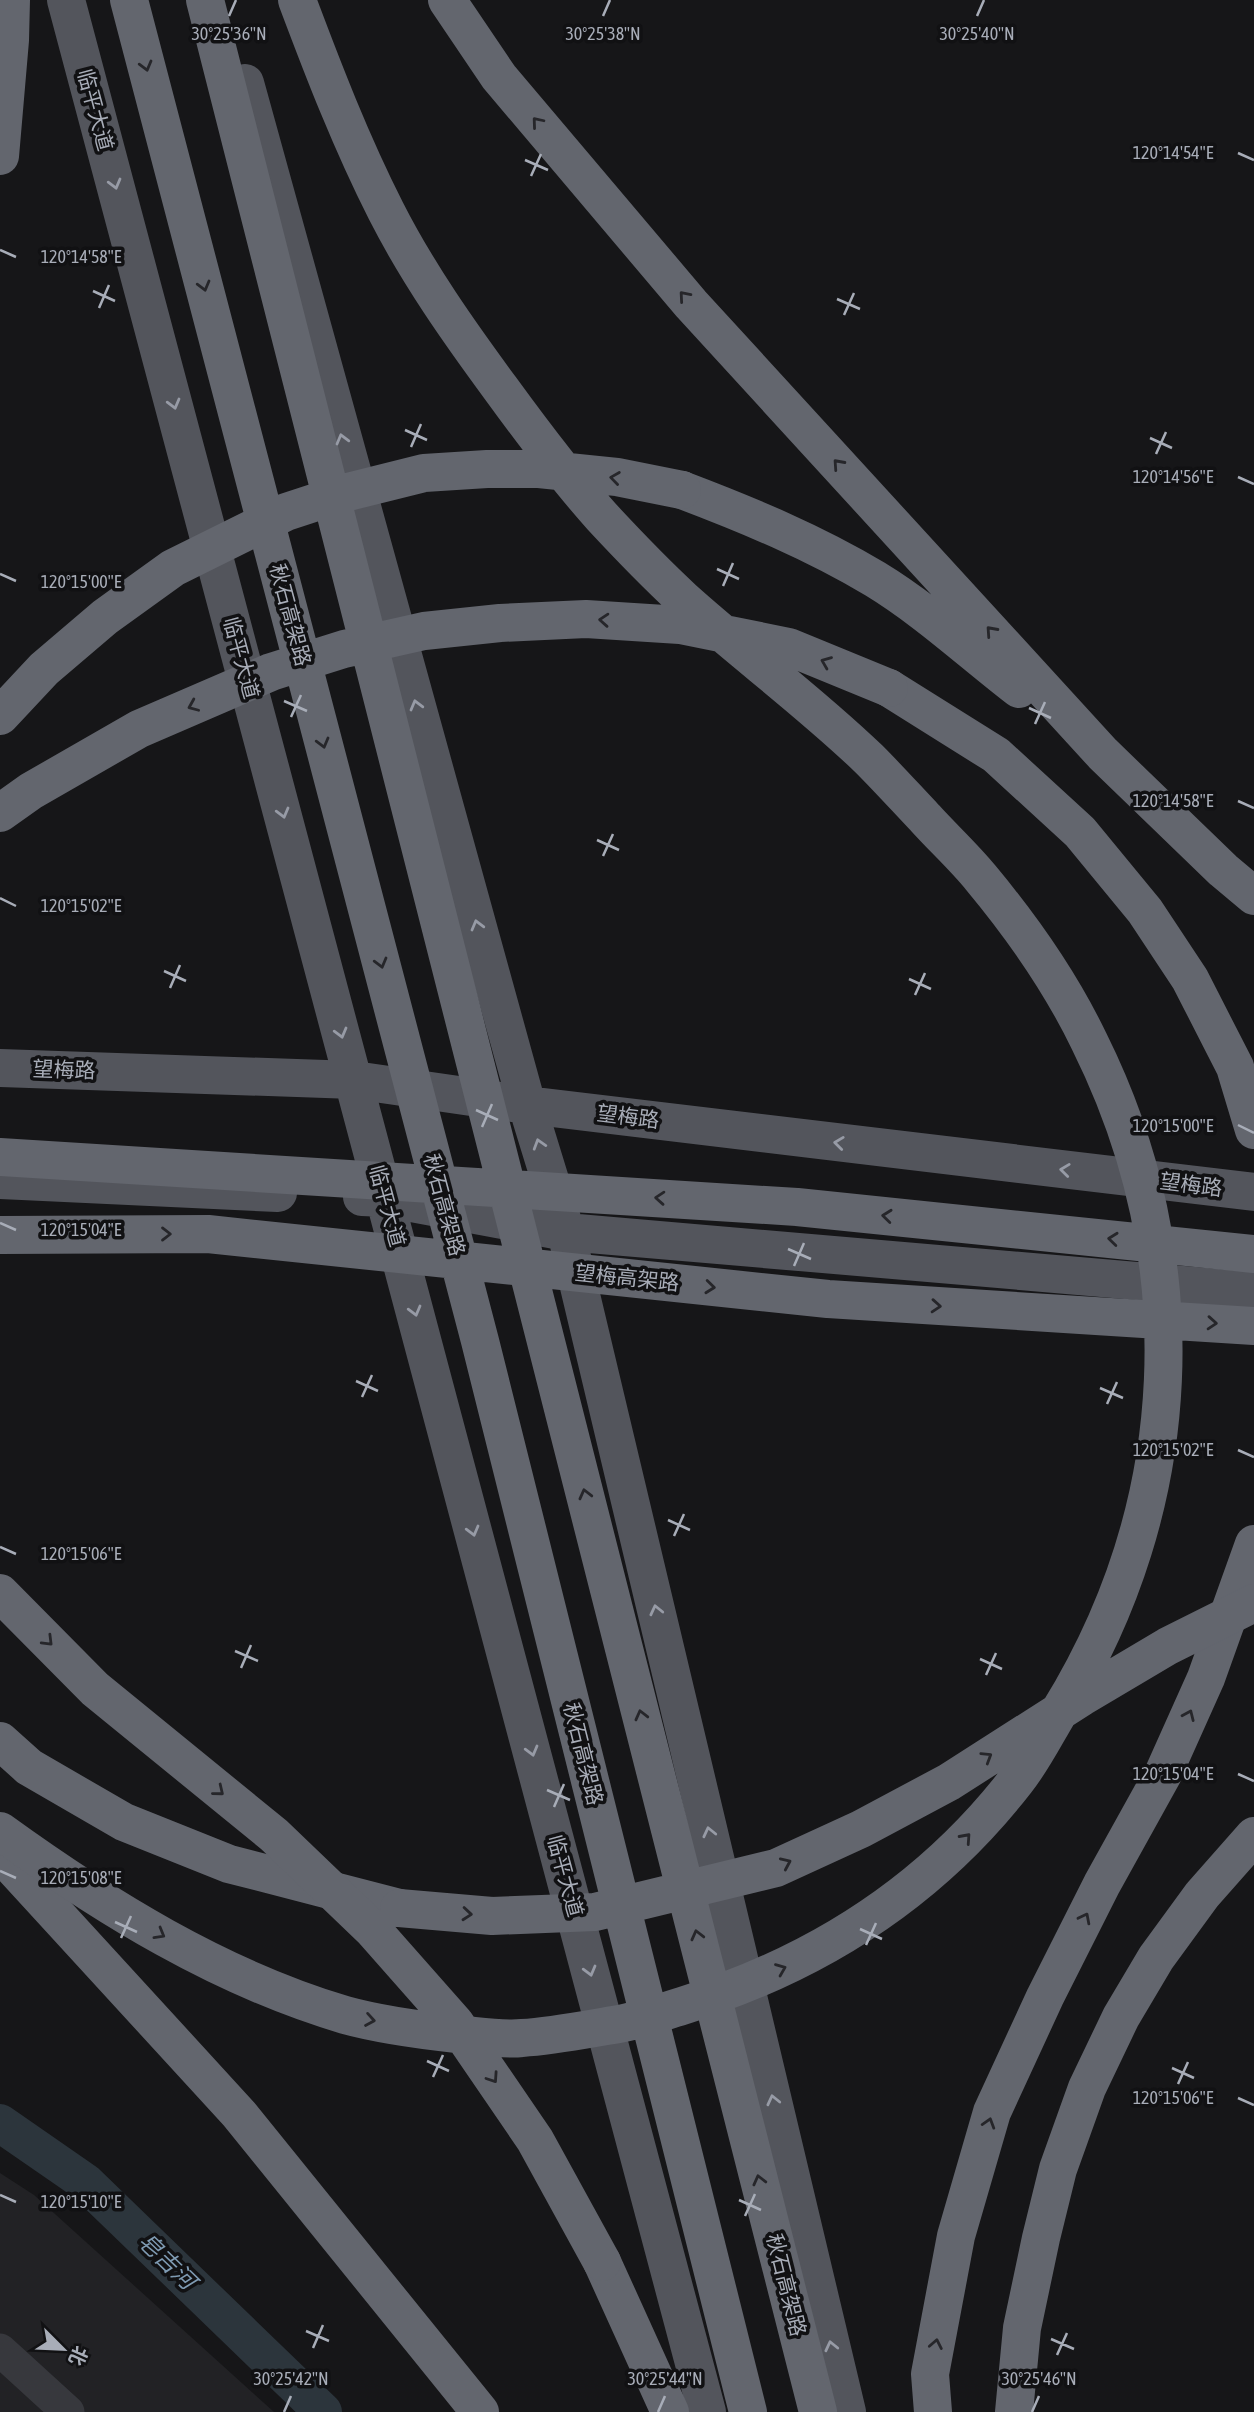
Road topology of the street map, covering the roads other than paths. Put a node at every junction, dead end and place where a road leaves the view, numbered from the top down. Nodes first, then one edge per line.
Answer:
1 (11, 0) edge
2 (66, 0) edge
3 (129, 0) edge
4 (205, 0) edge
5 (223, 0) edge
6 (297, 0) edge
7 (447, 0) edge
8 (0, 156) edge
9 (0, 716) edge
10 (1103, 754) junction
11 (0, 813) edge
12 (1254, 896) edge
13 (0, 1068) edge
14 (354, 1080) junction
15 (527, 1105) junction
16 (1254, 1130) edge
17 (0, 1157) edge
18 (0, 1180) edge
19 (1254, 1192) edge
20 (385, 1198) junction
21 (566, 1232) junction
22 (0, 1235) edge
23 (1254, 1254) edge
24 (1254, 1291) edge
25 (1254, 1326) edge
26 (1254, 1544) edge
27 (0, 1593) edge
28 (1254, 1603) edge
29 (0, 1741) edge
30 (0, 1831) edge
31 (1254, 1836) edge
32 (0, 1853) edge
33 (0, 2350) edge
34 (68, 2412) edge
35 (480, 2412) edge
36 (670, 2412) edge
37 (706, 2412) edge
38 (748, 2412) edge
39 (818, 2412) edge
40 (847, 2412) edge
41 (933, 2412) edge
42 (1014, 2412) edge

1 - 8 highway
2 -> 14 main road, 临平大道
3 -> 38 highway, 秋石高架路, bridge
39 -> 4 highway, 秋石高架路, bridge
15 -> 5 main road
30 -> 6 highway, bridge
10 -> 7 highway
10 -> 9 highway, bridge
10 - 12 highway
16 -> 11 highway, bridge
13 - 14 main road, 望梅路
14 - 15 main road, 望梅路
14 - 20 main road, 临平大道
19 -> 15 main road, 望梅路
21 -> 15 main road
23 -> 17 highway, bridge
18 - 20 main road
20 - 21 main road
20 -> 37 main road, 临平大道
21 - 24 main road
40 -> 21 main road
22 -> 25 highway, 望梅高架路, bridge
41 -> 26 highway
27 -> 36 highway, bridge
29 -> 28 highway, bridge
31 - 42 highway
32 - 35 highway
33 - 34 street

